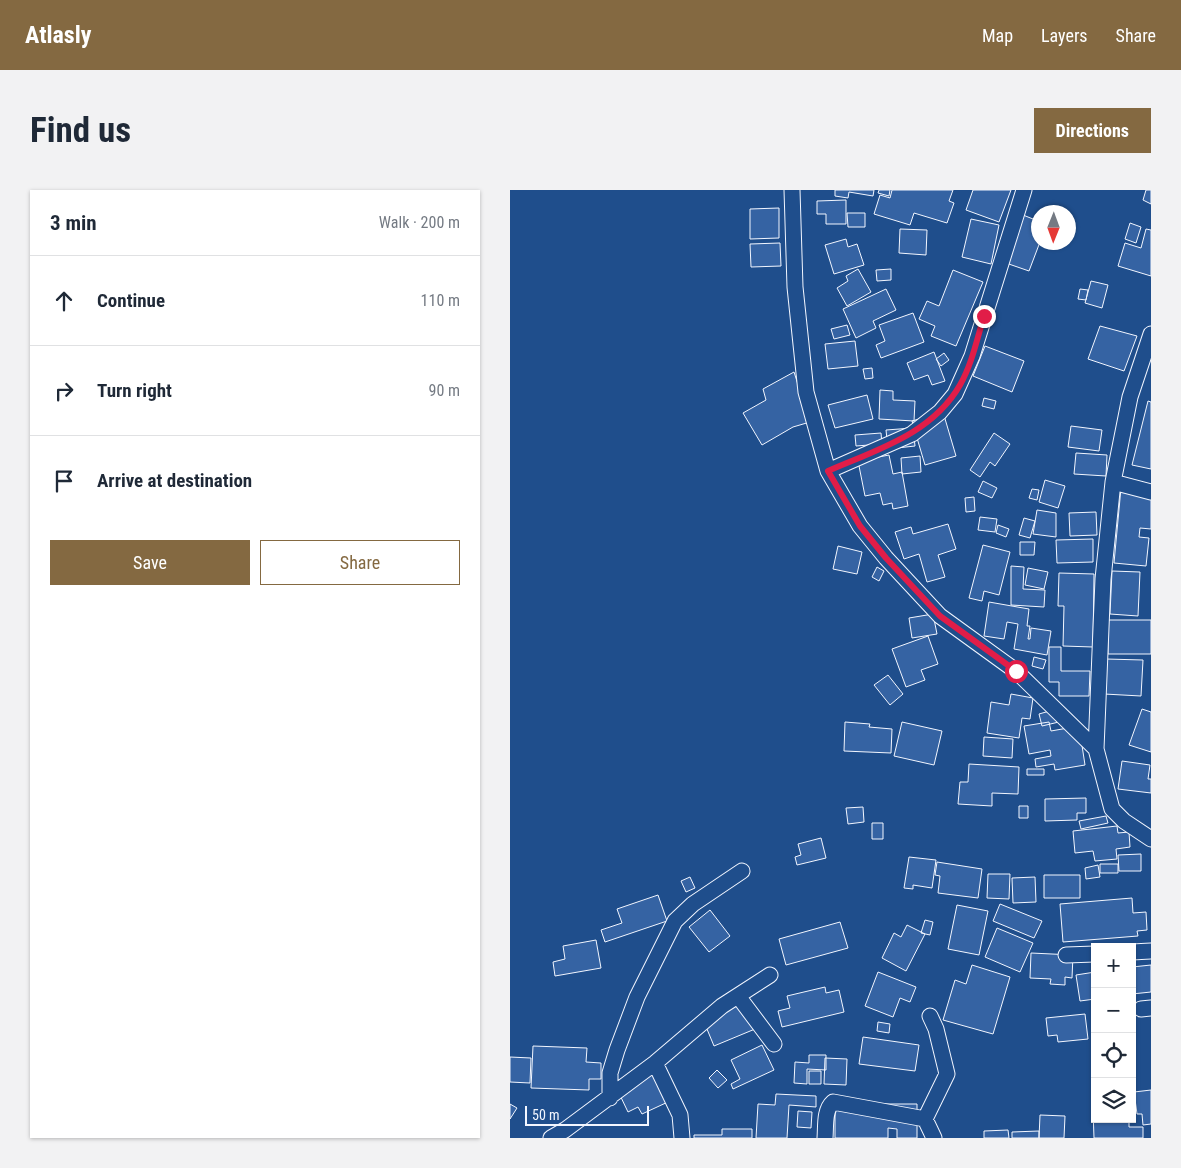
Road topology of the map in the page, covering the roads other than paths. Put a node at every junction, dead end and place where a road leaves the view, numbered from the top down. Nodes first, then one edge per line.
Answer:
1 (1024, 190) edge
2 (790, 192) edge
3 (1151, 334) edge
4 (828, 471) junction
5 (1113, 482) junction
6 (1151, 492) edge
7 (1096, 749) junction
8 (1151, 839) edge
9 (742, 871) dead end
10 (1151, 951) edge
11 (1136, 952) edge
12 (1091, 954) edge
13 (1066, 955) dead end
14 (770, 975) dead end
15 (738, 996) junction
16 (930, 1016) dead end
17 (774, 1044) dead end
18 (655, 1064) junction
19 (610, 1098) junction
20 (925, 1119) junction
21 (551, 1138) edge
22 (682, 1138) edge
23 (825, 1138) edge
24 (934, 1138) edge

1 - 4 street
2 - 4 street
3 - 5 street
4 - 7 street
5 - 6 street
5 - 7 street
7 - 8 street
9 - 19 street
10 - 11 street
12 - 13 street
14 - 15 street
15 - 17 street
15 - 18 street
16 - 20 street
18 - 19 street
18 - 22 street
19 - 21 street
20 - 23 street
20 - 24 street

